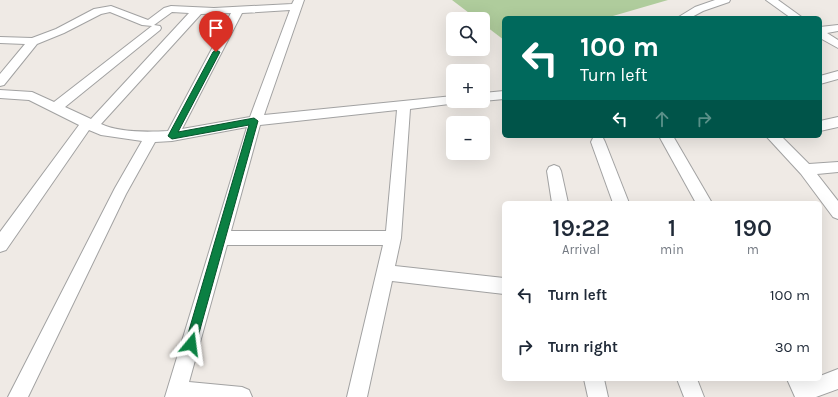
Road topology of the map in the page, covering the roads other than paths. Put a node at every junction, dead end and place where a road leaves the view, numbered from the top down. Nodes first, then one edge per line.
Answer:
1 (124, 0) edge
2 (724, 0) edge
3 (771, 0) edge
4 (298, 4) edge
5 (173, 5) edge
6 (259, 5) edge
7 (198, 10) junction
8 (238, 10) junction
9 (117, 11) junction
10 (686, 16) edge
11 (795, 16) edge
12 (153, 26) junction
13 (838, 28) edge
14 (178, 32) junction
15 (822, 32) edge
16 (822, 33) edge
17 (0, 40) edge
18 (33, 42) junction
19 (838, 45) edge
20 (838, 75) edge
21 (822, 79) edge
22 (0, 82) edge
23 (0, 94) edge
24 (502, 95) edge
25 (490, 96) edge
26 (446, 101) edge
27 (404, 104) junction
28 (55, 108) junction
29 (254, 121) junction
30 (838, 122) edge
31 (90, 124) junction
32 (822, 126) edge
33 (172, 136) junction
34 (151, 137) junction
35 (671, 138) edge
36 (775, 138) edge
37 (598, 142) dead end
38 (838, 167) edge
39 (806, 170) junction
40 (554, 171) dead end
41 (560, 201) edge
42 (620, 201) edge
43 (703, 201) edge
44 (838, 213) edge
45 (222, 238) junction
46 (393, 238) junction
47 (0, 245) edge
48 (385, 273) junction
49 (502, 286) edge
50 (838, 379) edge
51 (594, 381) edge
52 (688, 381) edge
53 (802, 390) edge
54 (176, 394) edge
55 (18, 397) edge
56 (242, 397) edge
57 (357, 397) edge
58 (598, 397) edge
59 (694, 397) edge

1 - 9 street
2 - 10 street
3 - 11 street
4 - 6 street
4 - 29 street
5 - 7 street
5 - 12 street
6 - 8 street
7 - 8 street
7 - 14 street
8 - 33 street
9 - 12 street
9 - 18 street
12 - 14 street
12 - 28 street
13 - 15 street
14 - 31 street
16 - 19 street
17 - 18 street
18 - 22 street
20 - 21 street
23 - 28 street
24 - 25 street
26 - 27 street
27 - 29 street
27 - 46 street
28 - 31 street
29 - 33 street
29 - 45 street
30 - 32 street
31 - 34 street
31 - 47 street
33 - 34 street
34 - 55 street
35 - 43 street
36 - 39 street
37 - 42 street
38 - 39 street
39 - 44 street
40 - 41 street
45 - 46 street
45 - 54 street
46 - 48 street
48 - 49 street
48 - 57 street
50 - 53 street
51 - 58 street
52 - 59 street
54 - 56 street

